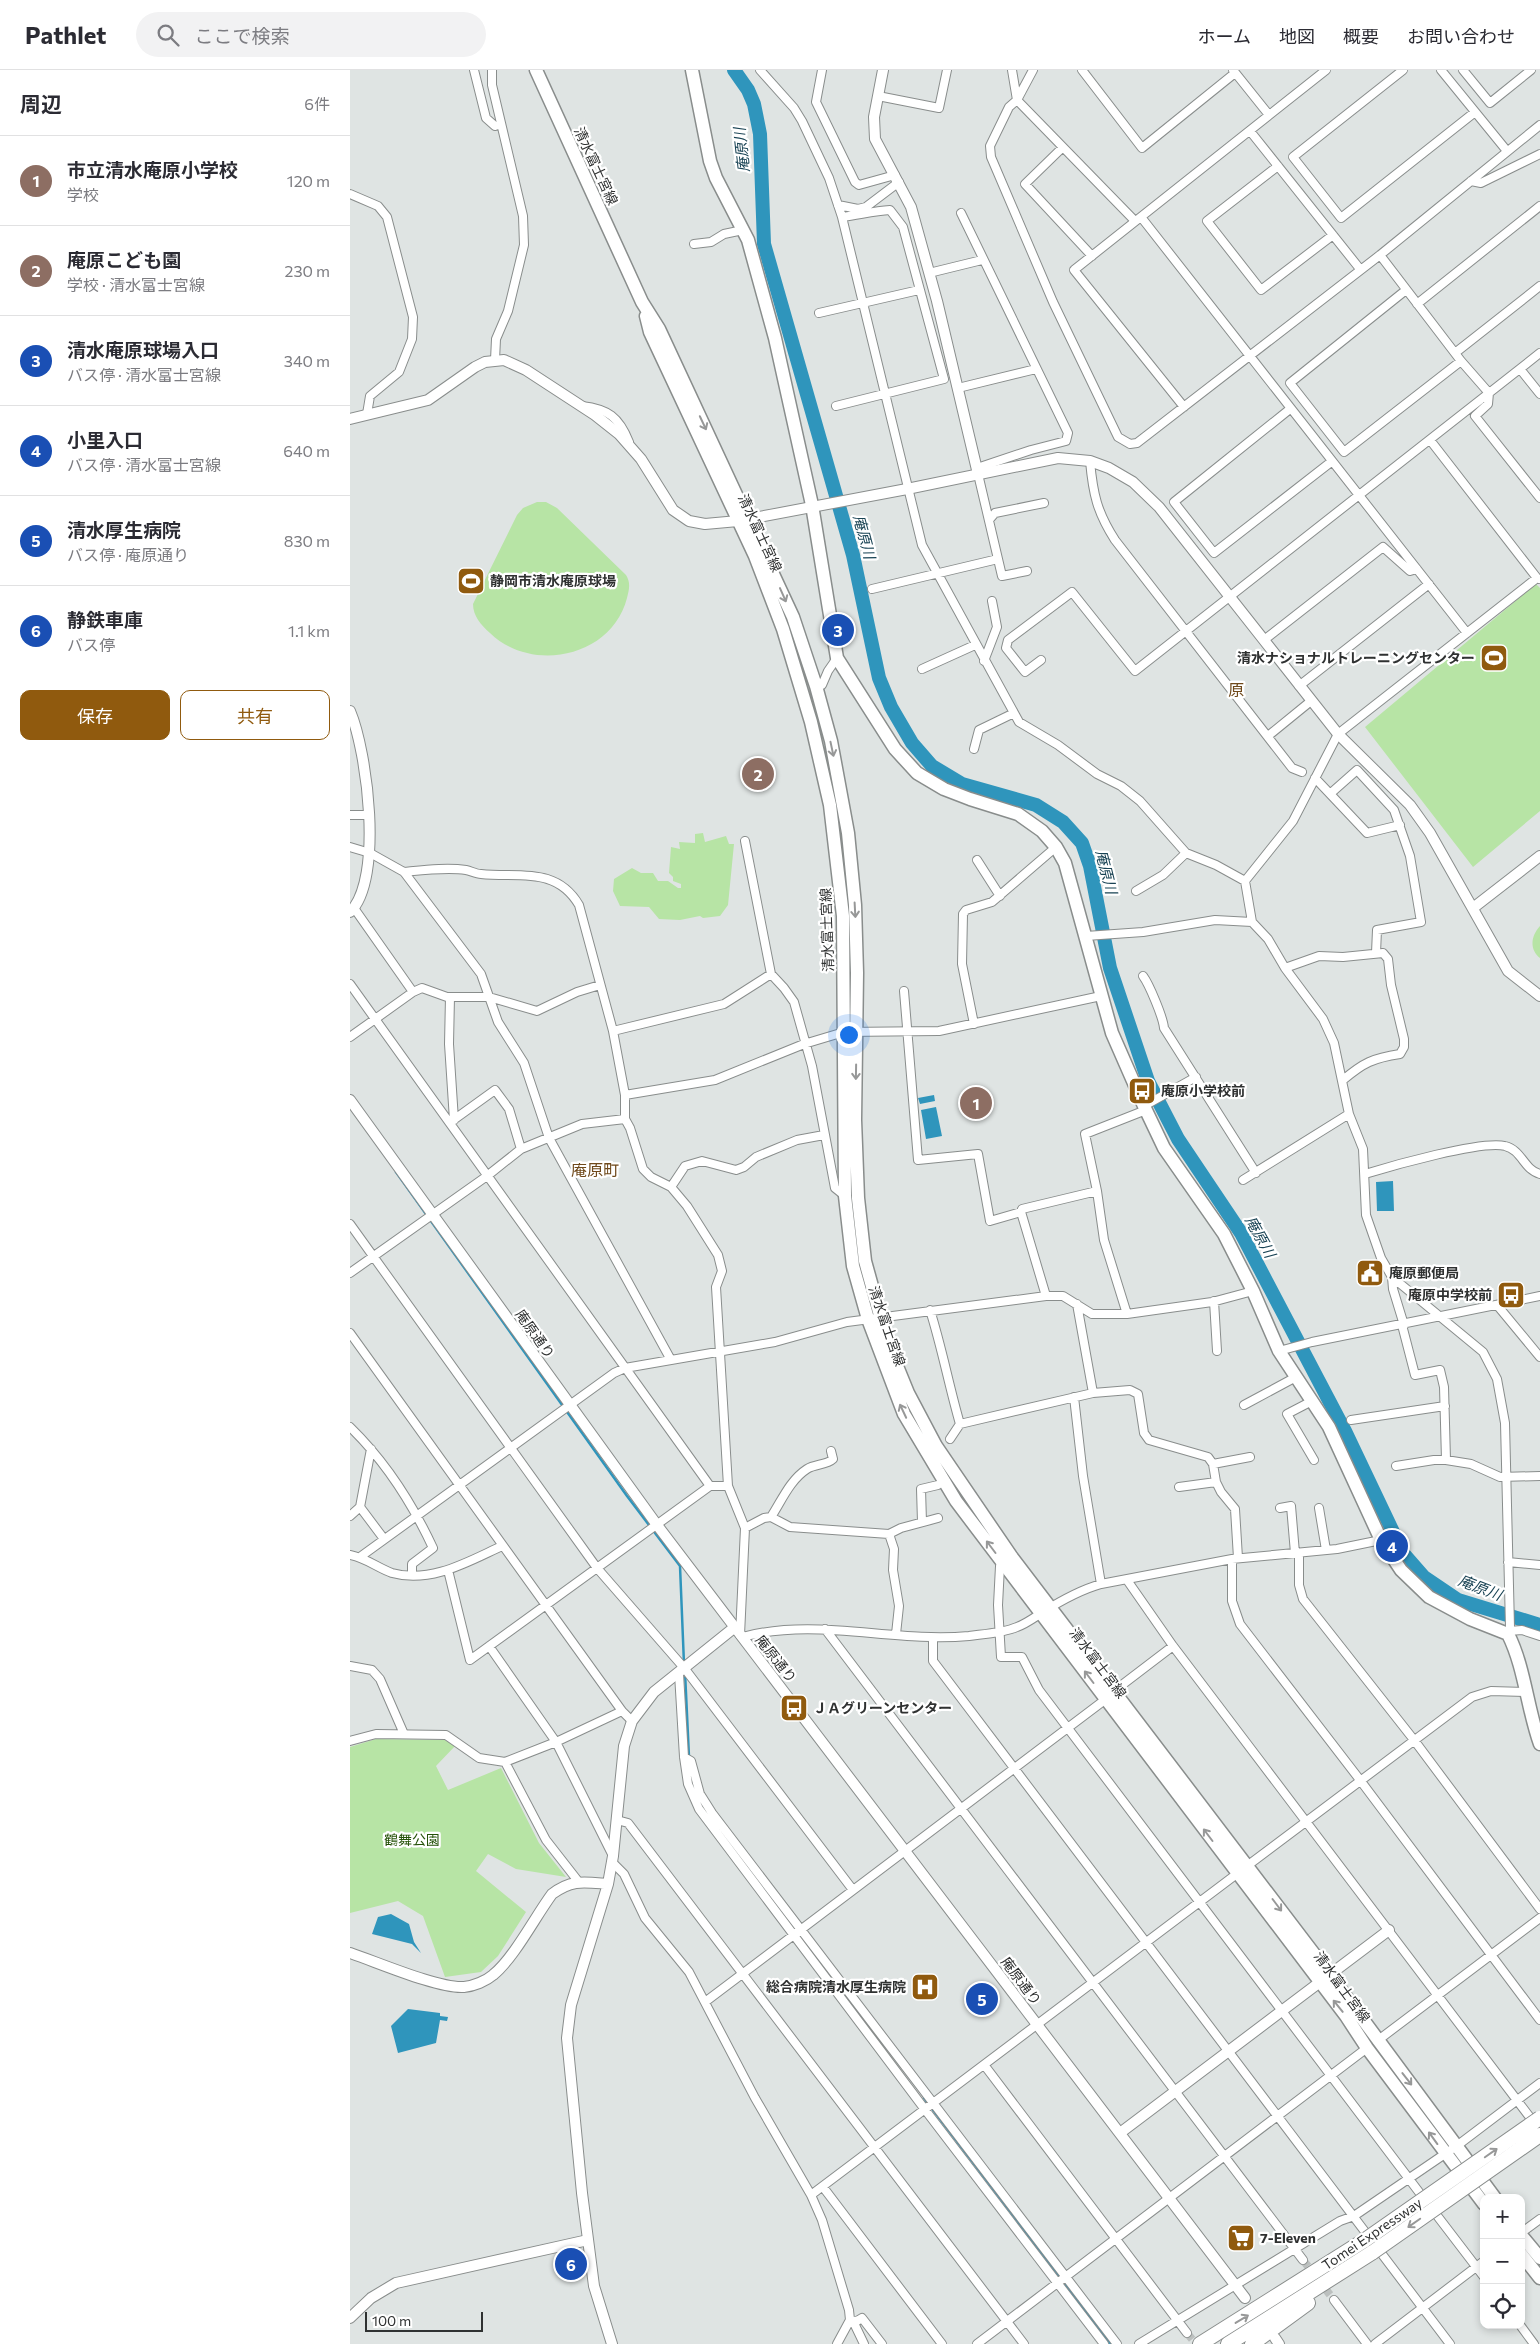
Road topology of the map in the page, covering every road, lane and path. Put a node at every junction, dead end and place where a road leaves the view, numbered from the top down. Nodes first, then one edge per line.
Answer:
1 (474, 70) edge
2 (492, 70) edge
3 (536, 70) edge
4 (692, 70) edge
5 (760, 70) edge
6 (822, 70) edge
7 (883, 70) edge
8 (947, 70) edge
9 (1012, 70) edge
10 (1033, 70) edge
11 (1082, 70) edge
12 (1326, 70) edge
13 (1402, 70) edge
14 (1441, 70) edge
15 (1464, 70) edge
16 (1531, 70) edge
17 (1234, 72) edge
18 (878, 96) junction
19 (1017, 100) junction
20 (1476, 112) junction
21 (1269, 116) junction
22 (501, 124) junction
23 (1540, 125) edge
24 (1250, 131) junction
25 (1062, 148) junction
26 (1507, 152) junction
27 (1540, 154) edge
28 (1278, 166) junction
29 (897, 179) junction
30 (1471, 181) junction
31 (350, 194) edge
32 (838, 205) junction
33 (1540, 206) edge
34 (961, 213) dead end
35 (842, 217) junction
36 (1138, 219) junction
37 (743, 230) junction
38 (1333, 235) junction
39 (694, 244) dead end
40 (1380, 255) junction
41 (1092, 256) junction
42 (982, 260) junction
43 (1360, 269) junction
44 (929, 273) junction
45 (1540, 286) edge
46 (919, 290) junction
47 (1406, 290) junction
48 (863, 304) junction
49 (1417, 304) junction
50 (819, 313) dead end
51 (1455, 353) junction
52 (1540, 353) edge
53 (1249, 356) junction
54 (495, 360) junction
55 (1461, 361) junction
56 (1036, 369) junction
57 (1520, 369) junction
58 (958, 388) junction
59 (1489, 393) junction
60 (1540, 394) edge
61 (884, 395) junction
62 (836, 406) dead end
63 (1184, 407) junction
64 (1290, 409) junction
65 (367, 414) junction
66 (350, 419) edge
67 (1430, 440) junction
68 (1090, 461) junction
69 (1331, 462) junction
70 (978, 471) junction
71 (907, 489) junction
72 (1358, 496) junction
73 (1540, 498) edge
74 (1044, 503) dead end
75 (812, 506) junction
76 (743, 520) junction
77 (989, 520) junction
78 (998, 559) junction
79 (1417, 570) junction
80 (1027, 571) dead end
81 (936, 573) junction
82 (1538, 579) edge
83 (1429, 584) junction
84 (872, 589) dead end
85 (1230, 596) junction
86 (992, 600) dead end
87 (1185, 630) junction
88 (1467, 633) junction
89 (1264, 640) junction
90 (975, 645) junction
91 (837, 658) junction
92 (1041, 660) dead end
93 (984, 661) junction
94 (922, 670) dead end
95 (816, 686) junction
96 (1299, 686) junction
97 (1311, 701) junction
98 (350, 711) edge
99 (1014, 713) junction
100 (1338, 734) junction
101 (1268, 736) junction
102 (974, 749) dead end
103 (1302, 772) dead end
104 (1315, 778) junction
105 (1331, 794) junction
106 (350, 814) edge
107 (368, 815) junction
108 (1400, 825) junction
109 (745, 841) dead end
110 (350, 847) edge
111 (1056, 847) junction
112 (370, 853) junction
113 (1186, 853) junction
114 (1540, 856) edge
115 (977, 860) dead end
116 (404, 872) junction
117 (1245, 881) junction
118 (1136, 891) dead end
119 (1000, 896) junction
120 (1473, 908) junction
121 (352, 910) edge
122 (1252, 922) junction
123 (1086, 936) junction
124 (1376, 953) junction
125 (1285, 968) junction
126 (771, 974) junction
127 (1143, 976) dead end
128 (350, 984) edge
129 (600, 985) junction
130 (904, 990) dead end
131 (413, 992) junction
132 (1101, 996) junction
133 (1540, 996) edge
134 (450, 997) junction
135 (489, 997) junction
136 (375, 1019) junction
137 (974, 1024) junction
138 (613, 1031) junction
139 (850, 1031) junction
140 (908, 1032) junction
141 (350, 1037) edge
142 (804, 1044) junction
143 (1196, 1078) junction
144 (1343, 1080) junction
145 (625, 1094) junction
146 (350, 1100) edge
147 (1147, 1107) junction
148 (1348, 1114) junction
149 (625, 1119) junction
150 (451, 1122) junction
151 (824, 1135) junction
152 (549, 1138) junction
153 (521, 1149) junction
154 (1256, 1173) junction
155 (1365, 1174) junction
156 (1540, 1174) edge
157 (487, 1176) junction
158 (1243, 1180) dead end
159 (671, 1187) junction
160 (1097, 1191) junction
161 (845, 1196) junction
162 (1021, 1212) junction
163 (433, 1214) junction
164 (350, 1224) edge
165 (374, 1256) junction
166 (350, 1273) edge
167 (1392, 1277) junction
168 (1253, 1291) junction
169 (1046, 1296) junction
170 (1540, 1296) edge
171 (1214, 1301) junction
172 (1077, 1304) junction
173 (1497, 1305) junction
174 (930, 1310) junction
175 (1127, 1314) junction
176 (881, 1317) junction
177 (1441, 1317) junction
178 (868, 1319) junction
179 (1403, 1325) junction
180 (350, 1333) edge
181 (1283, 1350) junction
182 (1217, 1351) dead end
183 (721, 1352) junction
184 (1540, 1357) edge
185 (671, 1360) junction
186 (625, 1368) junction
187 (1296, 1377) junction
188 (1093, 1393) junction
189 (1074, 1398) junction
190 (1312, 1401) junction
191 (1244, 1405) dead end
192 (570, 1406) junction
193 (1445, 1406) junction
194 (1351, 1420) dead end
195 (960, 1424) junction
196 (350, 1427) edge
197 (950, 1438) dead end
198 (510, 1448) junction
199 (371, 1449) junction
200 (831, 1451) dead end
201 (1250, 1457) dead end
202 (1314, 1460) dead end
203 (1446, 1460) junction
204 (1213, 1464) junction
205 (1396, 1466) dead end
206 (1540, 1476) edge
207 (1506, 1478) junction
208 (943, 1481) junction
209 (1216, 1482) junction
210 (458, 1484) junction
211 (710, 1486) junction
212 (728, 1486) junction
213 (1180, 1487) dead end
214 (360, 1507) junction
215 (1280, 1508) dead end
216 (1320, 1508) dead end
217 (417, 1514) junction
218 (350, 1516) edge
219 (771, 1517) junction
220 (938, 1518) dead end
221 (922, 1522) junction
222 (657, 1525) junction
223 (745, 1528) junction
224 (888, 1534) junction
225 (384, 1539) junction
226 (1381, 1540) junction
227 (502, 1546) junction
228 (1326, 1550) junction
229 (1297, 1553) junction
230 (350, 1555) edge
231 (360, 1557) junction
232 (1235, 1559) junction
233 (1508, 1562) junction
234 (1003, 1563) junction
235 (1540, 1564) edge
236 (597, 1568) junction
237 (448, 1570) junction
238 (412, 1574) junction
239 (1127, 1580) junction
240 (1101, 1584) junction
241 (545, 1605) junction
242 (1046, 1610) junction
243 (825, 1629) junction
244 (998, 1631) junction
245 (1509, 1631) junction
246 (739, 1633) junction
247 (896, 1634) junction
248 (1540, 1636) edge
249 (933, 1638) junction
250 (488, 1646) junction
251 (1173, 1646) junction
252 (350, 1666) edge
253 (682, 1672) junction
254 (1525, 1692) junction
255 (1110, 1695) junction
256 (622, 1711) junction
257 (1535, 1715) edge
258 (632, 1721) junction
259 (1067, 1727) junction
260 (404, 1734) junction
261 (1414, 1740) junction
262 (350, 1741) edge
263 (556, 1742) junction
264 (1540, 1744) edge
265 (684, 1757) junction
266 (505, 1762) junction
267 (1013, 1768) junction
268 (1360, 1780) junction
269 (961, 1808) junction
270 (617, 1820) junction
271 (1306, 1820) junction
272 (905, 1849) junction
273 (612, 1859) junction
274 (1242, 1870) junction
275 (578, 1881) junction
276 (608, 1884) junction
277 (853, 1890) junction
278 (1199, 1902) junction
279 (1540, 1909) edge
280 (1540, 1918) edge
281 (802, 1930) junction
282 (1389, 1930) junction
283 (794, 1936) junction
284 (1146, 1942) junction
285 (350, 1953) edge
286 (1491, 1954) junction
287 (743, 1974) junction
288 (1324, 1978) junction
289 (1093, 1982) junction
290 (1438, 1994) junction
291 (705, 2002) junction
292 (1282, 2011) junction
293 (1540, 2020) edge
294 (1037, 2024) junction
295 (1372, 2044) junction
296 (1229, 2051) junction
297 (984, 2066) junction
298 (1331, 2076) junction
299 (1540, 2083) edge
300 (1176, 2091) junction
301 (1516, 2099) junction
302 (935, 2104) junction
303 (926, 2111) junction
304 (1279, 2116) junction
305 (1540, 2118) edge
306 (1540, 2130) edge
307 (1120, 2133) junction
308 (1540, 2135) edge
309 (1458, 2145) junction
310 (875, 2148) junction
311 (1445, 2154) junction
312 (1225, 2156) junction
313 (1410, 2179) junction
314 (823, 2187) junction
315 (1492, 2194) edge
316 (811, 2195) junction
317 (1168, 2198) junction
318 (1480, 2199) edge
319 (1354, 2216) junction
320 (1540, 2219) edge
321 (1525, 2231) edge
322 (1115, 2238) junction
323 (1525, 2239) edge
324 (588, 2240) junction
325 (1295, 2248) junction
326 (1367, 2250) junction
327 (1540, 2258) edge
328 (1525, 2259) edge
329 (1303, 2260) tunnel mouth
330 (1480, 2264) edge
331 (1476, 2267) junction
332 (1480, 2272) edge
333 (1065, 2276) junction
334 (1540, 2278) edge
335 (1058, 2282) junction
336 (1237, 2285) junction
337 (1245, 2298) dead end
338 (1334, 2300) tunnel mouth
339 (1423, 2307) junction
340 (350, 2318) edge
341 (852, 2321) junction
342 (1006, 2321) junction
343 (1179, 2321) junction
344 (1523, 2329) edge
345 (1187, 2333) tunnel mouth
346 (612, 2344) edge
347 (837, 2344) edge
348 (864, 2344) edge
349 (882, 2344) edge
350 (942, 2344) edge
351 (976, 2344) edge
352 (1024, 2344) edge
353 (1104, 2344) edge
354 (1117, 2344) edge
355 (1139, 2344) edge
356 (1200, 2344) edge
357 (1228, 2344) edge
358 (1252, 2344) edge
359 (1367, 2344) edge
360 (1375, 2344) edge
361 (1450, 2344) edge
362 (1534, 2344) edge

1 - 22 street
2 - 22 street
3 - 76 main road, 清水富士宮線
4 - 37 main road
5 - 32 street
6 - 29 street
7 - 18 street
8 - 18 street
9 - 19 street
10 - 19 street
11 - 17 street
12 - 21 street
13 - 20 street
14 - 20 street
15 - 16 street
17 - 21 street
18 - 29 street
19 - 25 street
19 - 63 street
20 - 26 street
21 - 24 street
22 - 54 street
23 - 26 street
24 - 28 street
24 - 36 street
25 - 36 street
25 - 41 street
26 - 30 street
27 - 30 street
28 - 38 street
28 - 38 street
29 - 32 street
29 - 44 street
30 - 40 street
31 - 65 street
32 - 35 street
33 - 49 street
34 - 42 street
35 - 46 street
35 - 48 street
36 - 41 street
36 - 53 street
37 - 39 street
37 - 75 main road
38 - 43 street
40 - 43 street
40 - 47 street
41 - 63 street
42 - 44 street
42 - 56 street
43 - 53 street
44 - 58 street
45 - 51 street
46 - 48 street
46 - 61 street
47 - 49 street
47 - 55 street
48 - 50 street
48 - 61 street
49 - 51 street
51 - 55 street
52 - 57 street
53 - 63 street
53 - 64 street
54 - 65 street
54 - 76 street
55 - 59 street
56 - 58 street
56 - 70 street
57 - 59 street
57 - 60 street
58 - 70 street
59 - 67 street
59 - 73 street
61 - 62 street
61 - 71 street
64 - 69 street
64 - 69 street
65 - 66 street
67 - 72 street
67 - 82 street
68 - 70 street
68 - 85 street
68 - 87 street
69 - 72 street
70 - 71 street
70 - 77 street
71 - 75 street
71 - 81 street
72 - 79 street
72 - 85 street
74 - 77 street
75 - 76 street
75 - 91 main road
76 -> 95 main road, 清水富士宮線
76 - 139 main road, 清水富士宮線
77 - 78 street
78 - 80 street
78 - 81 street
79 - 83 street
79 - 89 street
81 - 84 street
81 - 90 street
82 - 88 street
83 - 88 street
83 - 96 street
85 - 87 street
85 - 89 street
86 - 93 street
87 - 92 street
87 - 101 street
88 - 100 street
89 - 96 street
90 - 93 street
90 - 94 street
91 - 95 street
91 - 111 main road
93 - 99 street
95 -> 139 main road, 清水富士宮線
96 - 97 street
97 - 100 street
97 - 101 street
98 - 107 street
99 - 102 street
99 - 113 street
100 - 104 street
100 - 120 street
101 - 103 street
104 - 105 street
104 - 117 street
105 - 108 street
105 - 108 street
106 - 107 street
107 - 112 street
108 - 124 street
109 - 126 street
110 - 112 street
111 - 119 street
111 - 123 main road
112 - 116 street
112 - 121 street
113 - 117 street
113 - 118 street
114 - 120 street
115 - 119 street
116 - 129 street
116 - 135 street
117 - 122 street
119 - 137 street
120 - 133 street
121 - 131 street
122 - 123 street
122 - 125 street
123 - 132 main road
124 - 125 street
124 - 144 street
125 - 144 street
126 - 138 street
126 - 142 street
127 - 143 street
128 - 136 street
129 - 135 street
129 - 138 street
130 - 140 street
131 - 134 street
131 - 136 street
132 - 137 street
132 - 147 main road
134 - 135 street
134 - 150 street
135 - 152 street
136 - 141 street
136 - 150 street
137 - 140 street
138 - 145 street
139 - 140 street
139 - 142 street
139 - 161 main road, 清水富士宮線
139 -> 176 main road, 清水富士宮線
140 - 162 street
142 - 145 street
142 - 151 street
143 - 147 street
143 - 154 street
144 - 148 street
145 - 149 street
146 - 163 street, 庵原通り
147 - 160 street
147 - 168 main road
148 - 154 street
148 - 155 street
149 - 152 street
149 - 159 street
150 - 153 street
150 - 157 street
151 - 159 street
151 - 161 street
152 - 153 street
152 - 185 street
153 - 157 street
154 - 158 street
155 - 156 street
155 - 167 street
157 - 163 street
157 - 186 street
159 - 183 street
160 - 162 street
160 - 175 street
161 - 178 main road, 清水富士宮線
162 - 169 street
163 - 165 street
163 - 192 street, 庵原通り
164 - 165 street
165 - 166 street
165 - 198 street
167 - 177 street
167 - 179 street
168 - 171 street
168 - 181 main road
169 - 172 street
169 - 174 street
170 - 173 street
171 - 175 street
171 - 182 street
172 - 175 street
172 - 188 street
173 - 177 street
173 - 184 street
174 - 176 street
174 - 195 street
176 - 178 street
176 - 242 main road, 清水富士宮線
177 - 179 street
177 - 207 street
178 - 183 street
208 -> 178 main road, 清水富士宮線
179 - 181 street
179 - 193 street
180 - 210 street
181 - 187 main road
183 - 185 street
183 - 212 street
185 - 186 street
186 - 192 street
186 - 211 street
187 - 190 main road
187 - 191 street
188 - 189 street
188 - 204 street
189 - 195 street
189 - 240 street
190 - 202 street
190 - 226 main road
192 - 198 street
192 - 222 street, 庵原通り
193 - 194 street
193 - 203 street
195 - 197 street
196 - 199 street
198 - 210 street
198 - 236 street
199 - 214 street
199 - 217 street
200 - 219 street
201 - 204 street
203 - 205 street
203 - 207 street
204 - 209 street
206 - 207 street
207 - 233 street
208 - 221 street
234 -> 208 main road, 清水富士宮線
209 - 213 street
209 - 232 street
210 - 217 street
210 - 227 street
211 - 212 street
211 - 222 street
212 - 223 street
214 - 218 street
214 - 225 street
215 - 229 street
216 - 228 street
217 - 225 street
217 - 238 street
219 - 223 street
219 - 224 street
220 - 221 street
221 - 224 street
222 - 236 street
222 - 246 street, 庵原通り
223 - 246 street
224 - 247 street
225 - 231 street
226 - 228 street
226 - 245 main road
227 - 237 street
227 - 241 street
228 - 229 street
229 - 232 street
229 - 261 street
230 - 231 street
231 - 238 street
232 - 239 street
232 - 268 street
233 - 235 street
233 - 245 street
234 - 242 main road, 清水富士宮線
234 - 244 street
236 - 241 street
236 - 253 street
237 - 238 street
237 - 250 street
239 - 240 street
239 - 251 street
240 - 242 street
241 - 250 street
241 - 256 street
242 - 244 street
242 - 255 main road, 清水富士宮線
243 - 246 street
243 - 247 street
243 - 269 street
244 - 249 street
244 - 259 street
245 - 248 street
245 - 254 main road
246 - 253 street
246 - 272 street, 庵原通り
247 - 249 street
249 - 267 street
250 - 263 street
251 - 255 street
251 - 271 street
252 - 260 street
253 - 258 street
253 - 265 street
253 - 277 street
254 - 257 main road
254 - 261 street
255 - 259 street
255 - 274 main road, 清水富士宮線
256 - 258 street
256 - 263 street
257 - 264 main road
258 - 270 street
259 - 267 street
259 - 278 street
260 - 262 street
260 - 266 street
261 - 268 street
261 - 279 street
263 - 266 street
263 - 273 street
265 - 281 street
265 - 283 street
266 - 275 street
267 - 269 street
267 - 284 street
268 - 271 street
268 - 286 street
269 - 272 street
269 - 289 street
270 - 273 street
270 - 287 street
271 - 274 street
271 - 282 street
272 - 277 street
272 - 294 street, 庵原通り
273 - 276 street
273 - 291 street
274 - 278 street
274 - 288 main road, 清水富士宮線
275 - 276 street
275 - 285 street
276 - 324 street
277 - 281 street
278 - 284 street
278 - 292 street
280 - 286 street
281 - 283 street
281 - 302 street
282 - 288 street
282 - 290 street
283 - 287 street
283 - 303 street
284 - 289 street
284 - 296 street
286 - 290 street
286 - 293 street
287 - 291 street
287 - 310 street
288 - 292 street
288 - 295 main road, 清水富士宮線
289 - 294 street
289 - 300 street
290 - 295 street
290 - 301 street
291 - 316 street
292 - 296 street
292 - 298 street
294 - 297 street
294 - 307 street, 庵原通り
295 - 298 street
295 -> 309 main road, 清水富士宮線
311 -> 295 main road, 清水富士宮線
296 - 300 street
296 - 304 street
297 - 302 street
297 - 322 street
298 - 304 street
298 - 313 street
299 - 301 street
300 - 307 street
300 - 312 street
301 - 306 street
301 - 309 street
302 - 303 street
302 - 333 street
303 - 310 street
303 - 335 street
304 - 312 street
304 - 319 street
326 -> 305 highway, Tomei Expressway, bridge
307 - 317 street, 庵原通り
308 -> 326 highway, Tomei Expressway, bridge
309 - 311 street
309 - 315 main road, 清水富士宮線
310 - 314 street
310 - 342 street
311 - 313 street
311 - 318 main road, 清水富士宮線
312 - 317 street
312 - 325 street
313 - 319 street
313 - 331 street
314 - 316 street
314 - 350 street
316 - 341 street
317 - 322 street
317 - 336 street, 庵原通り
319 - 325 street
319 - 339 street
320 - 321 street
322 - 333 street
322 - 343 street
323 - 327 main road
324 - 340 street
324 - 346 street
325 - 329 street
325 - 336 street
356 -> 326 highway, Tomei Expressway
326 - 357 highway, Tomei Expressway
326 - 358 highway
328 - 334 main road
330 - 331 street
331 - 332 street
331 - 339 street
333 - 335 street
333 - 354 street
335 - 342 street
335 - 353 street
336 - 337 street, 庵原通り
336 - 343 street
338 - 359 street
339 - 360 street
339 - 361 street
341 - 347 street
341 - 348 street
341 - 349 street
342 - 351 street
342 - 352 street
343 - 345 street
343 - 355 street
344 - 362 street

